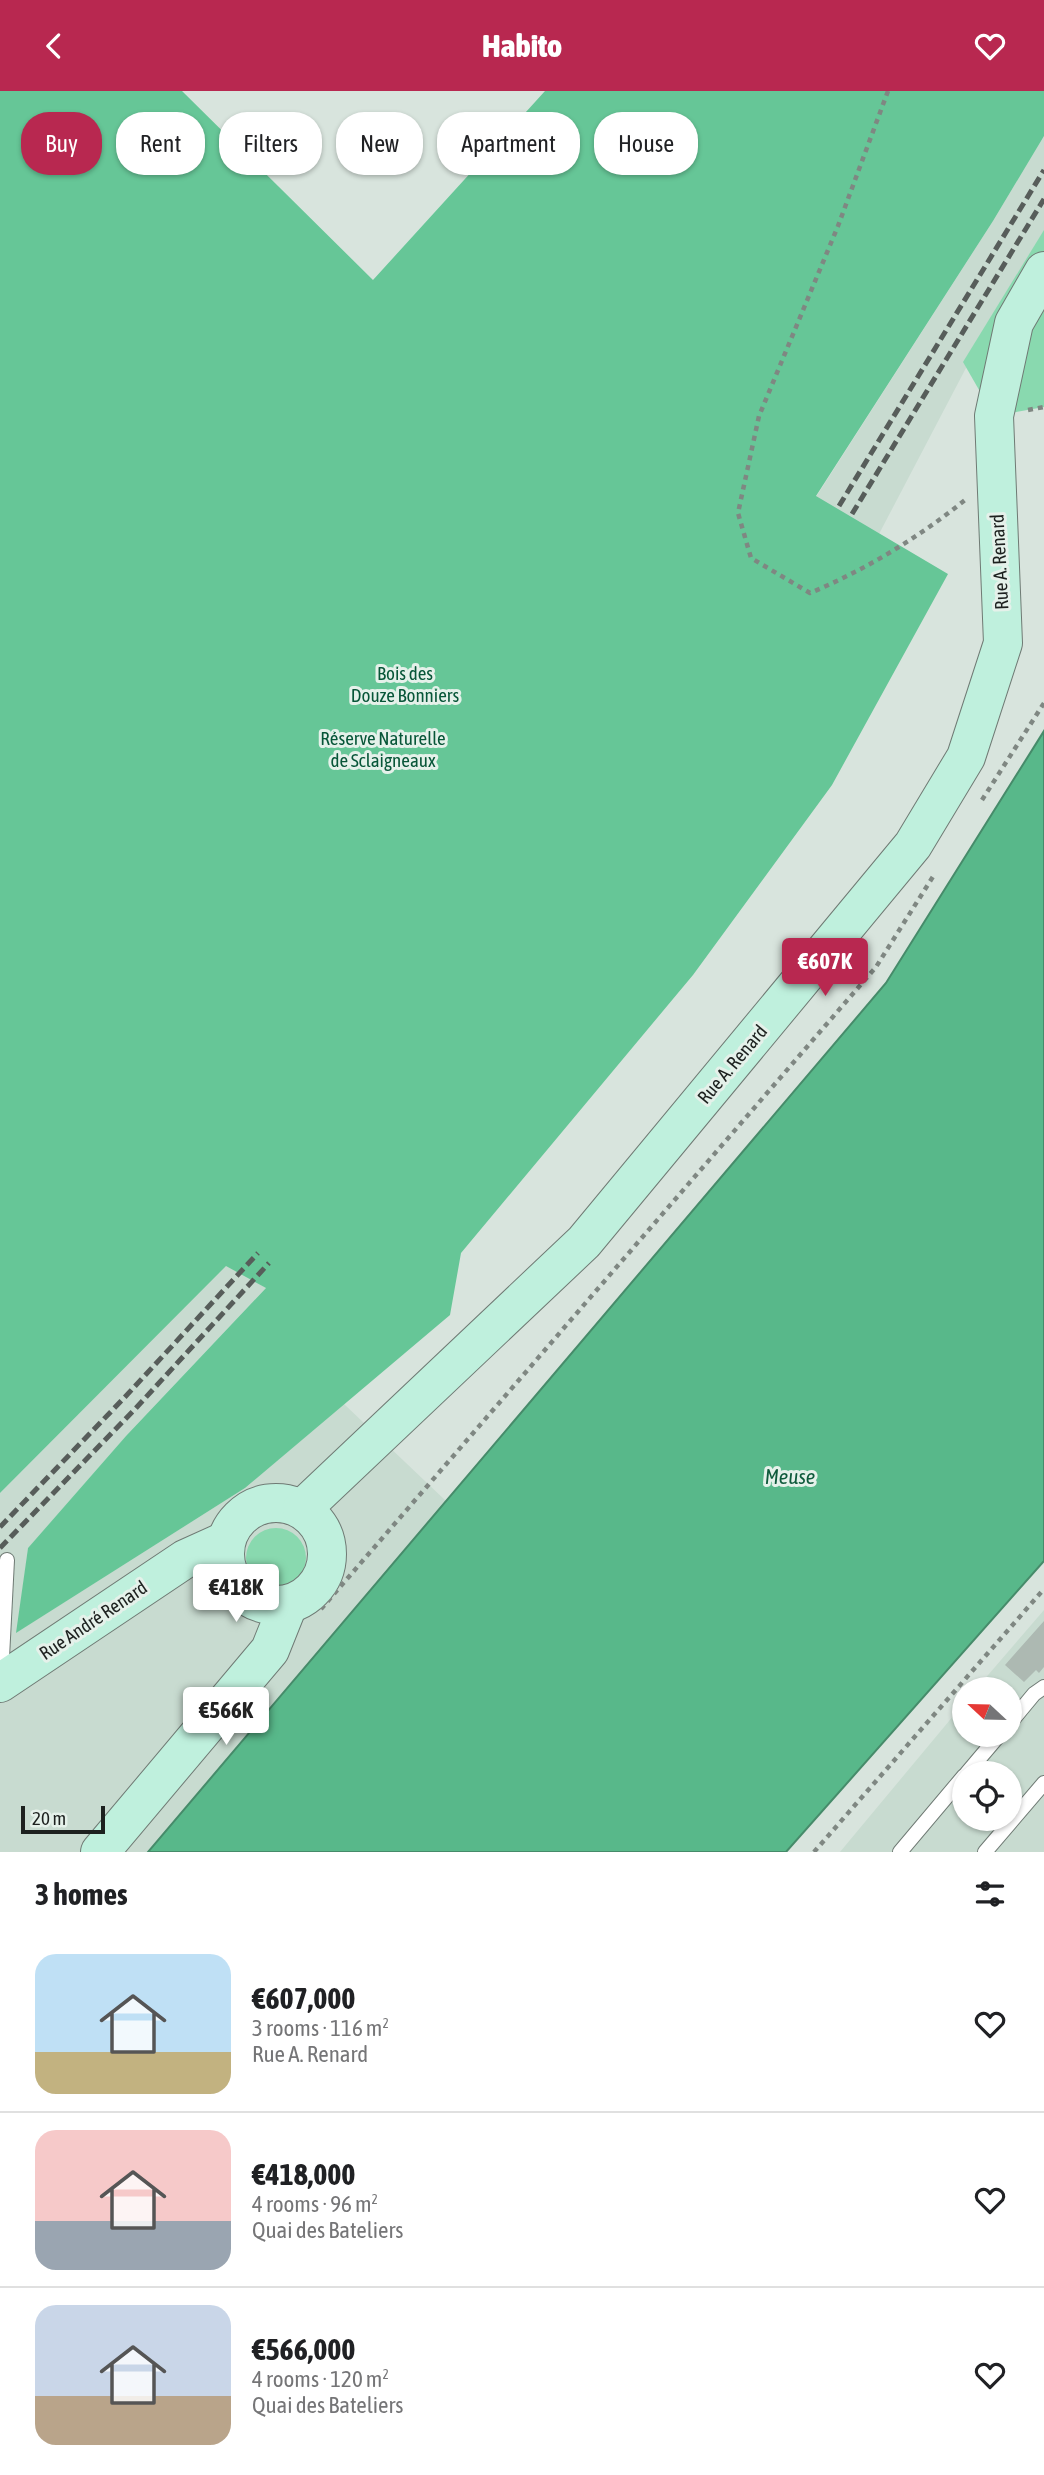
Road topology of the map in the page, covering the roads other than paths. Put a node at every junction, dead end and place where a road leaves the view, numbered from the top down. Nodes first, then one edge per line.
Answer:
1 (1044, 271) edge
2 (302, 1509) junction
3 (225, 1541) junction
4 (7, 1559) dead end
5 (301, 1611) junction
6 (0, 1682) edge
7 (1044, 1688) edge
8 (1022, 1708) edge
9 (989, 1747) edge
10 (978, 1761) edge
11 (1044, 1783) edge
12 (952, 1791) edge
13 (100, 1852) edge
14 (900, 1852) edge
15 (985, 1852) edge

1 - 2 street, Rue A. Renard
2 - 3 street
2 - 5 street
3 - 5 street
3 - 6 street, Rue André Renard
4 - 6 lane
5 - 13 street
7 - 8 lane
9 - 10 lane
11 - 15 lane
12 - 14 lane

